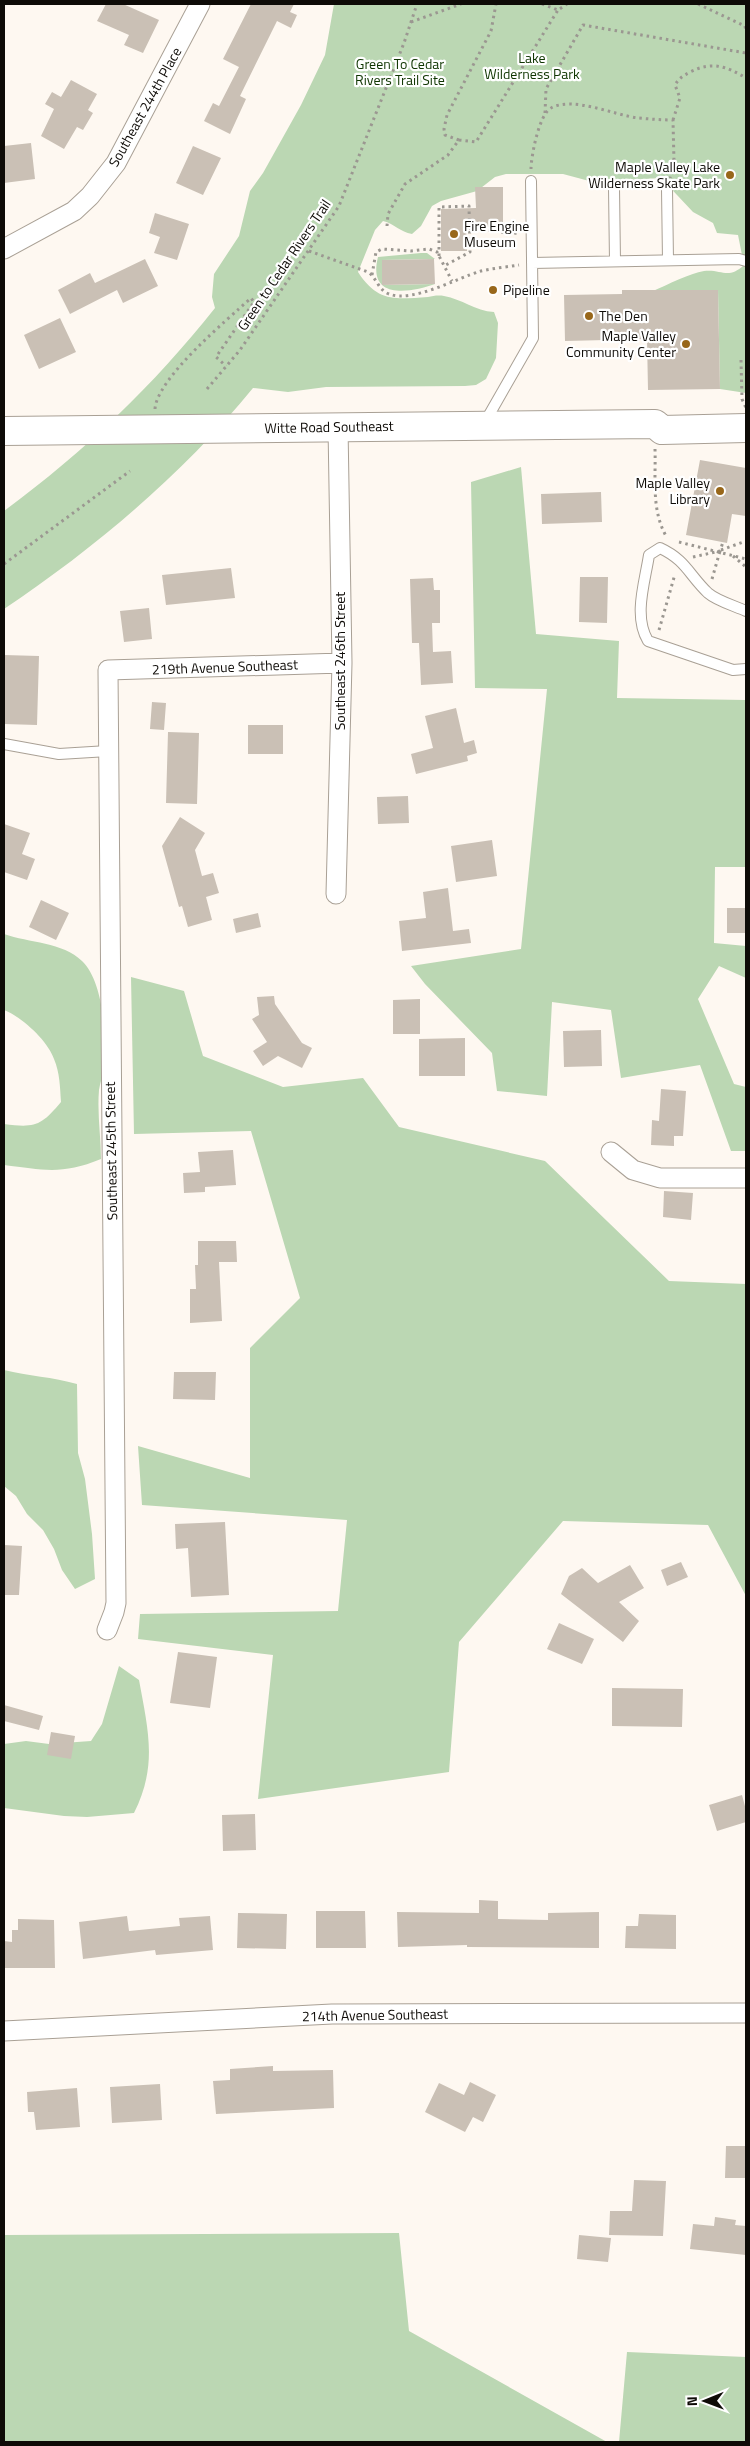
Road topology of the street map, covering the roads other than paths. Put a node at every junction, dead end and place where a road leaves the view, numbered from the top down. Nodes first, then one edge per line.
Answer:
1 (200, 4) edge
2 (531, 181) road end
3 (614, 188) dead end
4 (667, 189) road end
5 (4, 249) edge
6 (668, 260) junction
7 (615, 261) junction
8 (746, 261) edge
9 (532, 263) junction
10 (746, 412) edge
11 (655, 424) junction
12 (483, 426) junction
13 (338, 427) junction
14 (746, 428) edge
15 (4, 431) edge
16 (746, 611) edge
17 (342, 663) junction
18 (746, 669) edge
19 (108, 670) joint
20 (4, 744) edge
21 (108, 751) junction
22 (336, 894) dead end
23 (612, 1152) dead end
24 (746, 1178) edge
25 (107, 1630) dead end
26 (746, 2012) edge
27 (4, 2031) edge

1 - 5 street, Southeast 244th Place
2 - 9 lane
3 - 7 lane
4 - 6 lane
6 - 7 lane
6 - 8 lane
7 - 9 lane
9 - 12 lane
10 - 11 street, Witte Road Southeast
11 - 12 street, Witte Road Southeast
11 - 14 street, Witte Road Southeast
12 - 13 street, Witte Road Southeast
13 - 15 street, Witte Road Southeast
13 - 17 street, Southeast 246th Street
16 - 18 lane
17 - 19 street, 219th Avenue Southeast
17 - 22 street, Southeast 246th Street
19 - 21 street, Southeast 245th Street
20 - 21 lane
21 - 25 street, Southeast 245th Street
23 - 24 street
26 - 27 street, 214th Avenue Southeast

